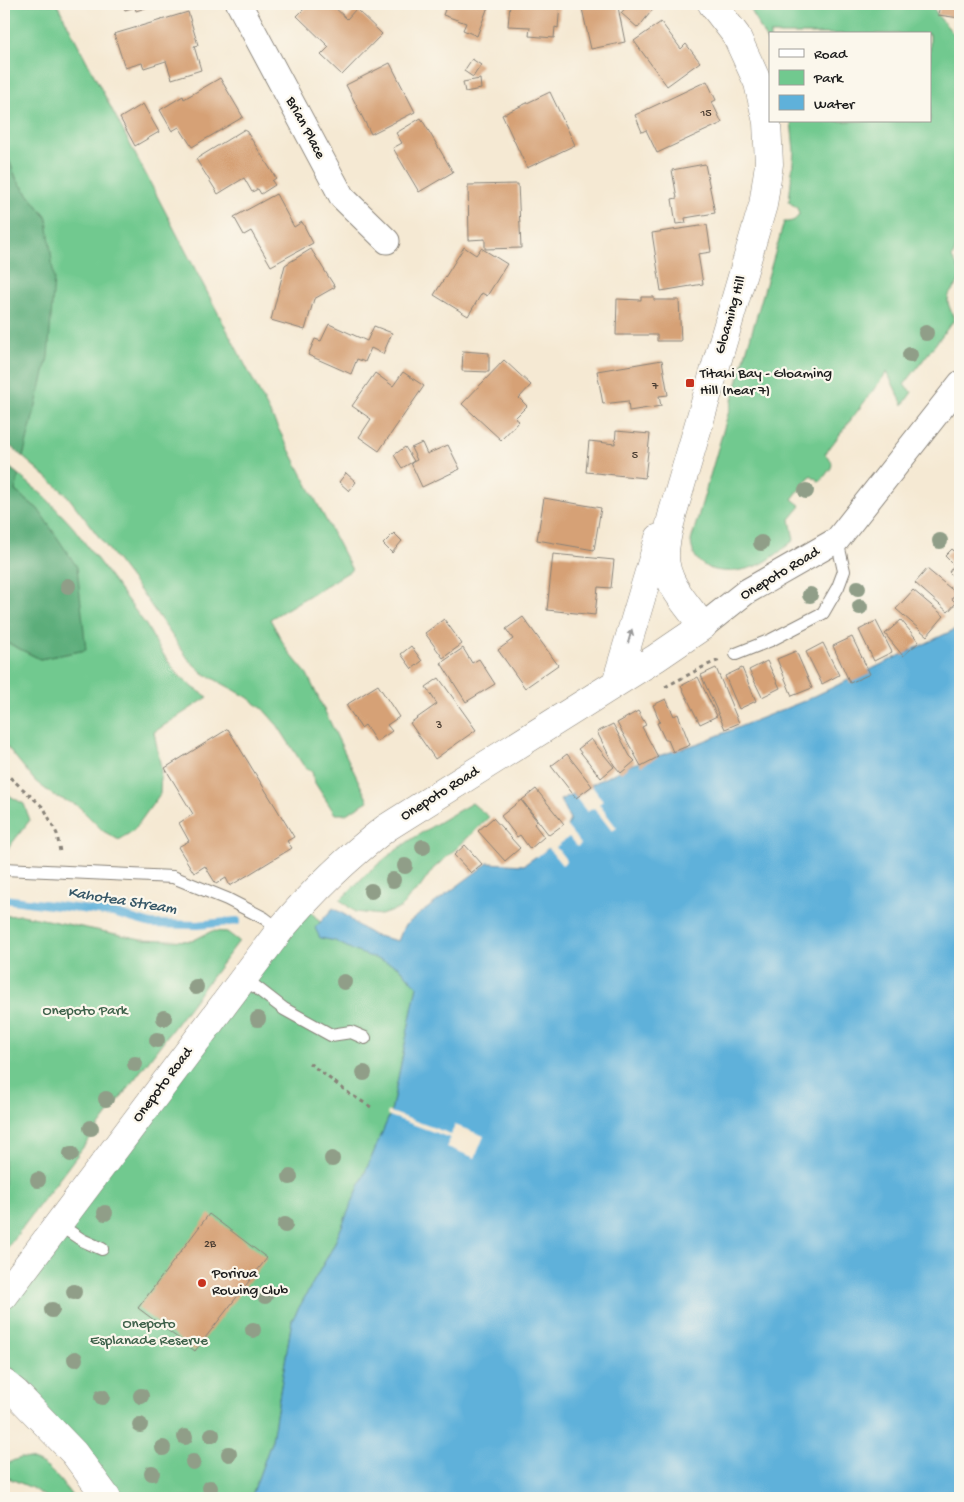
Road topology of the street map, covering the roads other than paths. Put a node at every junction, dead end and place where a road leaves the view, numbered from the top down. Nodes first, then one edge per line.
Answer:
1 (238, 4) edge
2 (712, 4) edge
3 (387, 241) dead end
4 (960, 384) edge
5 (673, 512) junction
6 (836, 540) junction
7 (703, 626) junction
8 (736, 654) road end
9 (616, 683) junction
10 (4, 869) edge
11 (280, 930) junction
12 (244, 978) junction
13 (365, 1038) dead end
14 (58, 1224) junction
15 (102, 1250) dead end
16 (4, 1296) edge
17 (8, 1394) edge
18 (107, 1498) edge

1 - 3 street, Brian Place
2 - 5 street, Gloaming Hill
4 - 6 street, Onepoto Road
5 - 7 street, Gloaming Hill
9 -> 5 street
6 - 7 street, Onepoto Road
6 - 8 lane
7 - 9 street, Onepoto Road
9 - 11 street, Onepoto Road
10 - 11 lane
11 - 12 street, Onepoto Road
12 - 13 lane
12 - 14 street, Onepoto Road
14 - 15 lane
14 - 16 street, Onepoto Road
17 - 18 street

